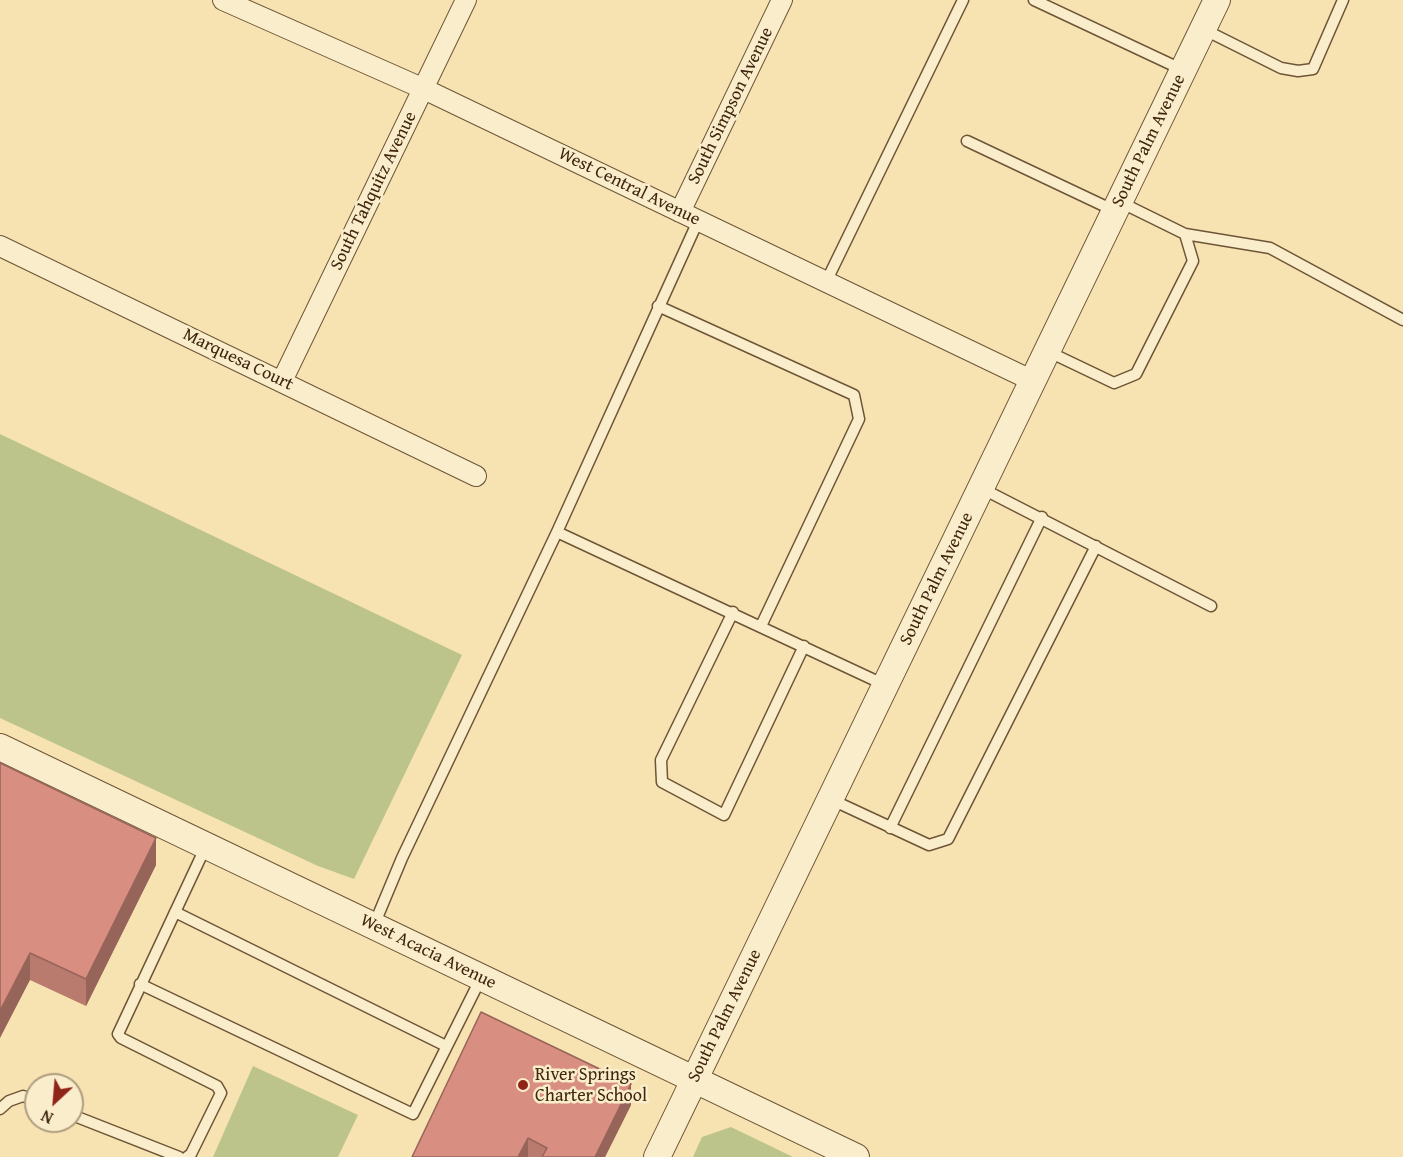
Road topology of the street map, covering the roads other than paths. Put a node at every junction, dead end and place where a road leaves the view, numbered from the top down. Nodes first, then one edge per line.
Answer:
1 (223, 0) edge
2 (466, 0) edge
3 (782, 0) edge
4 (963, 0) edge
5 (1034, 0) edge
6 (1217, 0) edge
7 (1343, 0) edge
8 (1203, 29) junction
9 (1183, 70) junction
10 (424, 89) junction
11 (967, 141) dead end
12 (1117, 206) junction
13 (680, 212) junction
14 (698, 221) junction
15 (1185, 234) junction
16 (0, 246) edge
17 (826, 282) junction
18 (657, 306) junction
19 (1403, 320) edge
20 (1047, 351) junction
21 (282, 381) junction
22 (1033, 381) junction
23 (476, 476) dead end
24 (981, 488) junction
25 (1042, 517) junction
26 (557, 531) junction
27 (1096, 546) junction
28 (1211, 606) dead end
29 (733, 612) junction
30 (761, 626) junction
31 (804, 646) junction
32 (886, 685) junction
33 (0, 747) edge
34 (830, 799) junction
35 (890, 828) junction
36 (206, 846) junction
37 (175, 912) junction
38 (374, 926) junction
39 (481, 977) junction
40 (140, 984) junction
41 (447, 1046) junction
42 (694, 1080) junction
43 (24, 1096) edge
44 (0, 1109) edge
45 (84, 1120) edge
46 (179, 1157) edge
47 (187, 1157) edge
48 (657, 1157) edge
49 (856, 1157) edge

1 - 10 street, West Central Avenue
2 - 10 street, South Tahquitz Avenue
3 - 13 street, South Simpson Avenue
4 - 17 lane
5 - 9 lane
6 - 8 street, South Palm Avenue
7 - 8 lane
8 - 9 street, South Palm Avenue
9 - 12 street, South Palm Avenue
10 - 13 street, West Central Avenue
10 - 21 street, South Tahquitz Avenue
11 - 12 lane
12 - 15 lane
12 - 20 street, South Palm Avenue
13 - 14 street, West Central Avenue
14 - 17 street, West Central Avenue
14 - 18 lane
15 - 19 lane
15 - 20 lane
16 - 21 street, Marquesa Court
17 - 22 street, West Central Avenue
18 - 26 lane
18 - 30 lane
20 - 22 street, South Palm Avenue
21 - 23 street, Marquesa Court
22 - 24 street, South Palm Avenue
24 - 25 lane
24 - 32 street, South Palm Avenue
25 - 27 lane
25 - 35 lane
26 - 29 lane
26 - 38 lane
27 - 28 lane
27 - 35 lane
29 - 30 lane
29 - 31 lane
30 - 31 lane
31 - 32 lane
32 - 34 street, South Palm Avenue
33 - 36 street, West Acacia Avenue
34 - 35 lane
34 - 42 street, South Palm Avenue
36 - 37 lane
36 - 38 street, West Acacia Avenue
37 - 40 lane
37 - 41 lane
38 - 39 street, West Acacia Avenue
39 - 41 lane
39 - 42 street, West Acacia Avenue
40 - 41 lane
40 - 47 lane
42 - 48 street, South Palm Avenue
42 - 49 street, West Acacia Avenue
43 - 44 lane
45 - 46 lane

